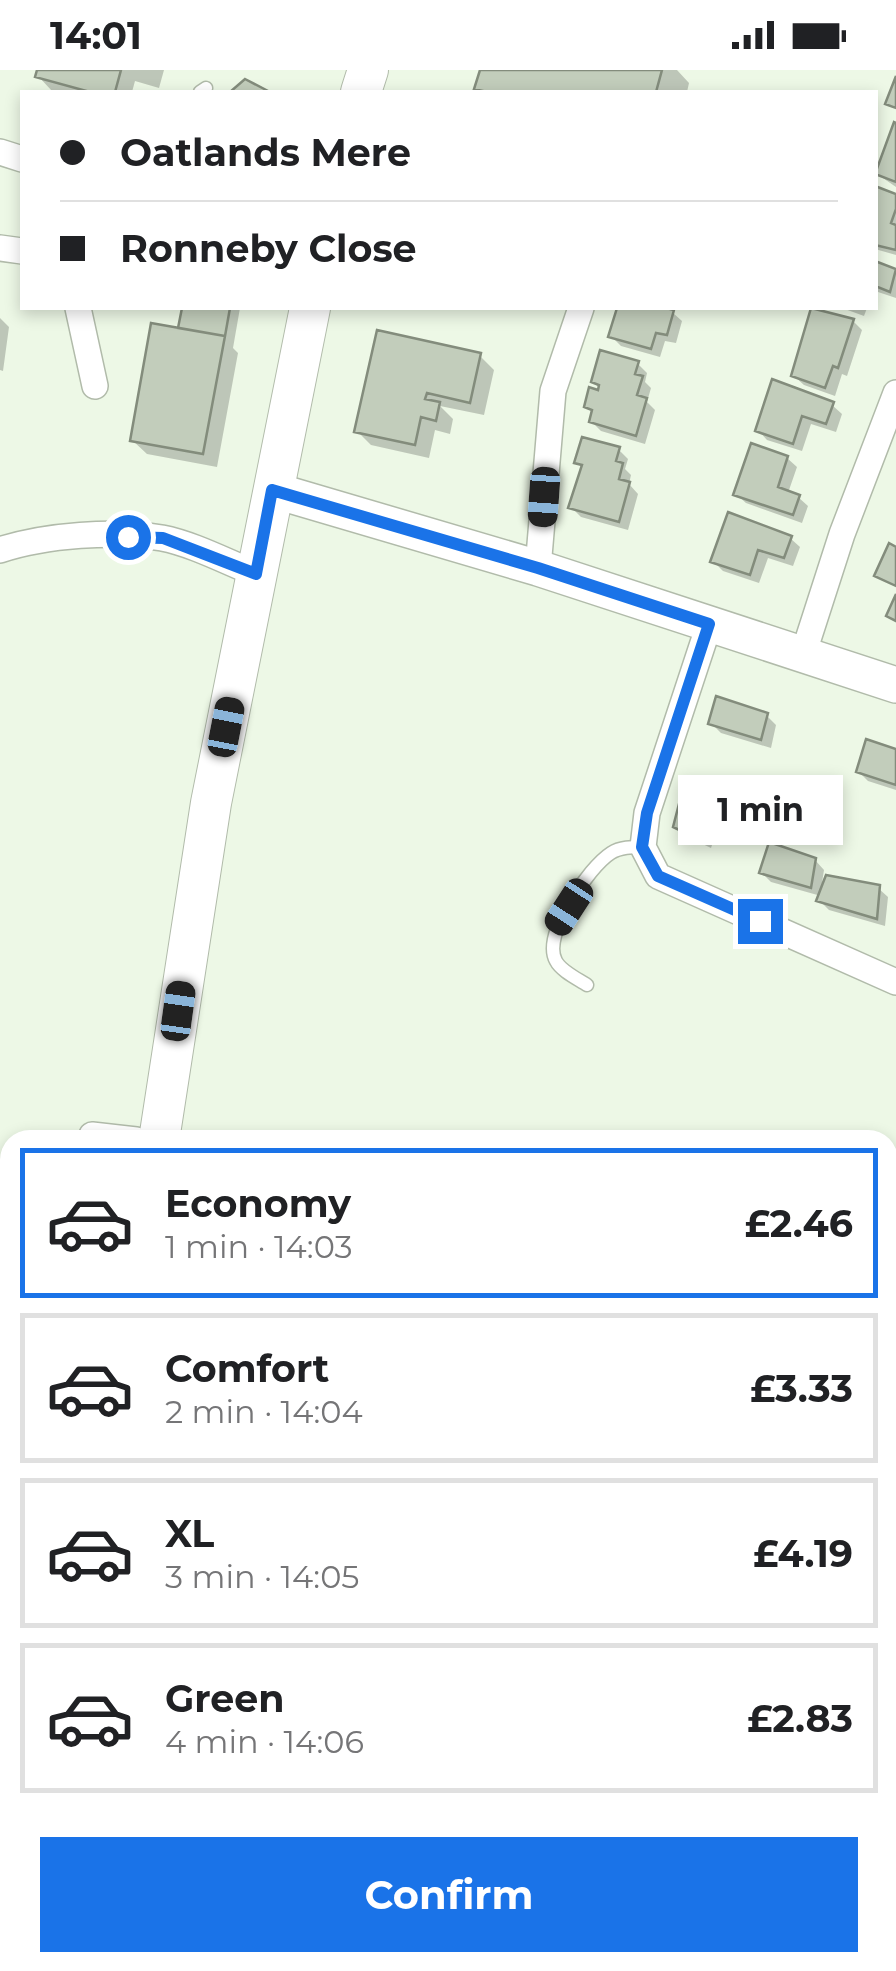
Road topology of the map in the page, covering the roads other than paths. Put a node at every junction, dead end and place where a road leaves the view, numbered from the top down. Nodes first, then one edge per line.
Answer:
1 (78, 310) edge
2 (310, 310) edge
3 (580, 310) edge
4 (95, 386) dead end
5 (896, 392) edge
6 (272, 490) junction
7 (0, 550) edge
8 (538, 568) junction
9 (256, 574) junction
10 (709, 624) junction
11 (803, 656) junction
12 (896, 686) edge
13 (642, 847) junction
14 (896, 982) edge
15 (587, 985) dead end
16 (161, 1130) edge

1 - 4 street
2 - 6 main road
3 - 8 street
5 - 11 street
6 - 8 street
6 - 9 main road
7 - 9 street
8 - 10 street
9 - 16 main road
10 - 11 street
10 - 13 street
11 - 12 street
13 - 14 street
13 - 15 lane

